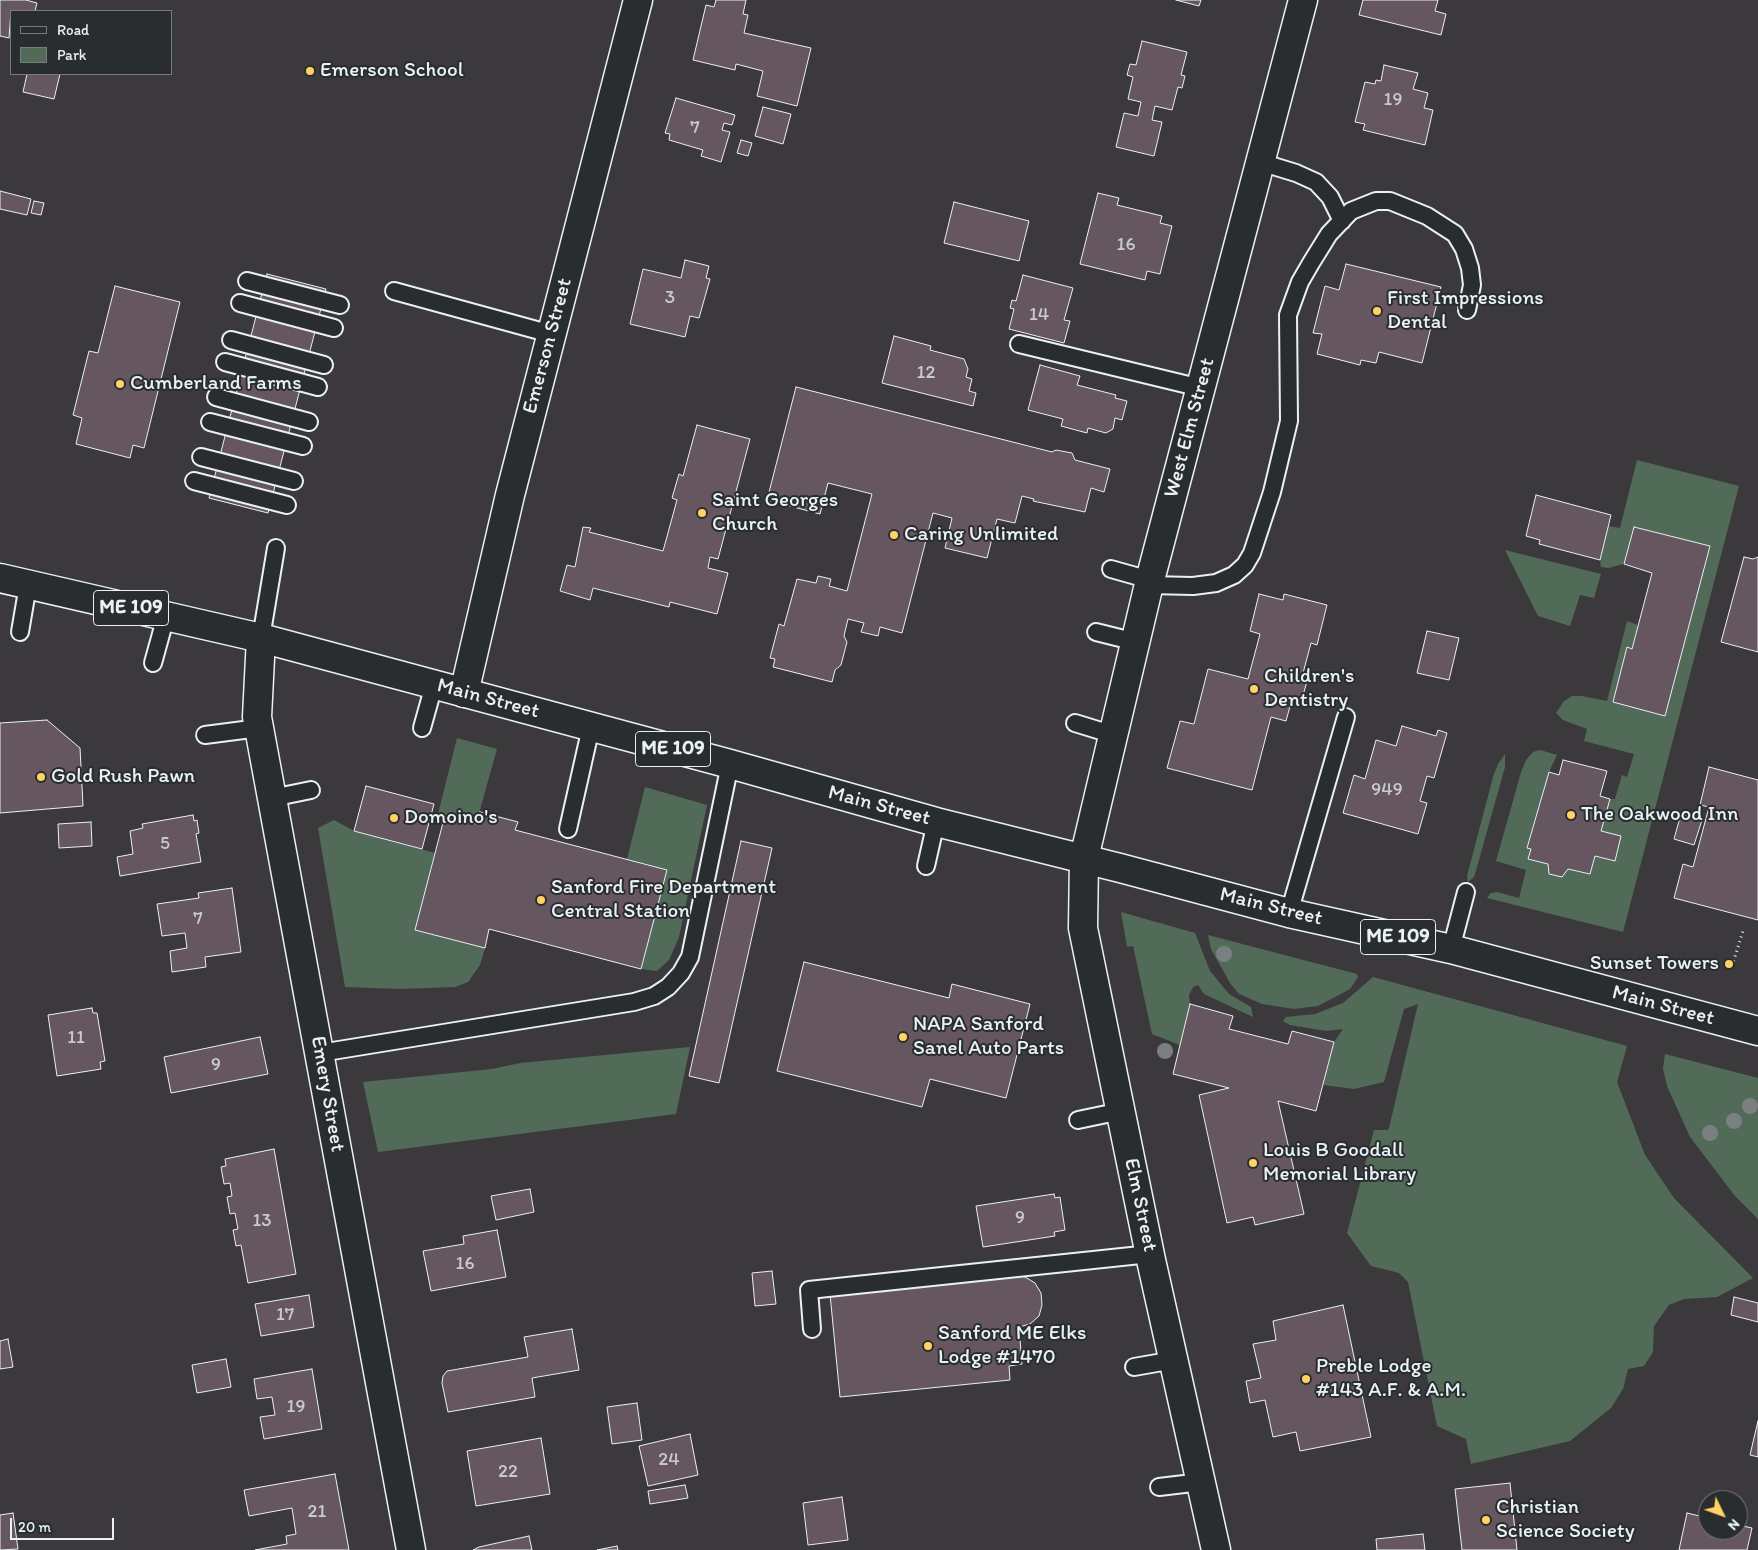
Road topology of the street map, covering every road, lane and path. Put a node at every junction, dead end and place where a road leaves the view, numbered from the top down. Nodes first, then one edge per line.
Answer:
1 (638, 0) edge
2 (1303, 0) edge
3 (1260, 162) junction
4 (1342, 221) junction
5 (246, 281) dead end
6 (394, 291) dead end
7 (240, 303) dead end
8 (340, 305) dead end
9 (1467, 310) dead end
10 (334, 328) dead end
11 (551, 334) junction
12 (231, 340) dead end
13 (1019, 344) dead end
14 (225, 362) dead end
15 (324, 365) dead end
16 (318, 387) dead end
17 (1201, 388) junction
18 (216, 397) dead end
19 (210, 422) dead end
20 (309, 422) dead end
21 (303, 446) dead end
22 (201, 458) dead end
23 (194, 481) dead end
24 (294, 481) dead end
25 (287, 505) dead end
26 (276, 548) dead end
27 (1111, 569) dead end
28 (0, 578) edge
29 (1150, 582) junction
30 (28, 584) junction
31 (166, 616) junction
32 (20, 632) dead end
33 (1096, 632) dead end
34 (261, 638) junction
35 (1136, 642) junction
36 (153, 663) dead end
37 (434, 685) junction
38 (464, 693) junction
39 (1346, 717) dead end
40 (1075, 723) dead end
41 (591, 727) junction
42 (260, 728) junction
43 (422, 728) dead end
44 (204, 735) dead end
45 (1114, 735) junction
46 (730, 764) junction
47 (311, 790) dead end
48 (272, 798) junction
49 (936, 822) junction
50 (568, 829) dead end
51 (1084, 858) junction
52 (926, 866) dead end
53 (1466, 892) dead end
54 (1289, 913) junction
55 (1744, 928) dead end
56 (1451, 949) junction
57 (1732, 966) dead end
58 (1758, 1031) edge
59 (320, 1053) junction
60 (1121, 1111) junction
61 (1078, 1120) dead end
62 (1150, 1254) junction
63 (812, 1328) dead end
64 (1174, 1360) junction
65 (1134, 1367) dead end
66 (1201, 1482) junction
67 (1158, 1487) dead end
68 (411, 1550) edge
69 (1216, 1550) edge

1 - 11 main road, Emerson Street
2 - 3 main road, West Elm Street
3 - 4 lane
3 - 17 main road, West Elm Street
4 - 9 lane
4 - 29 lane
5 - 8 lane
6 - 11 lane
7 - 10 lane
11 - 38 main road, Emerson Street
12 - 15 lane
13 - 17 lane
14 - 16 lane
17 - 29 main road, West Elm Street
18 - 20 lane
19 - 21 lane
22 - 24 lane
23 - 25 lane
26 - 34 lane
27 - 29 lane
28 - 30 main road, Main Street / ME 109
29 - 35 main road, West Elm Street
30 - 31 main road, Main Street / ME 109
30 - 32 lane
31 - 34 main road, Main Street / ME 109
31 - 36 lane
33 - 35 lane
34 - 37 main road, Main Street / ME 109
34 - 42 main road, Emery Street
35 - 45 main road, West Elm Street
37 - 38 main road, Main Street / ME 109
37 - 43 lane
38 - 41 main road, Main Street / ME 109
39 - 54 lane
40 - 45 lane
41 - 46 main road, Main Street / ME 109
41 - 50 lane
42 - 44 lane
42 - 48 main road, Emery Street
45 - 51 main road, West Elm Street
46 - 49 main road, Main Street / ME 109
46 - 59 lane
47 - 48 lane
48 - 59 main road, Emery Street
49 - 51 main road, Main Street / ME 109
49 - 52 lane
51 - 54 main road, Main Street / ME 109
51 - 60 main road, Elm Street
53 - 56 lane
54 - 56 main road, Main Street / ME 109
55 - 57 path
56 - 58 main road, Main Street / ME 109
59 - 68 main road, Emery Street
60 - 61 lane
60 - 62 main road, Elm Street
62 - 63 lane
62 - 64 main road, Elm Street
64 - 65 lane
64 - 66 main road, Elm Street
66 - 67 lane
66 - 69 main road, Elm Street

